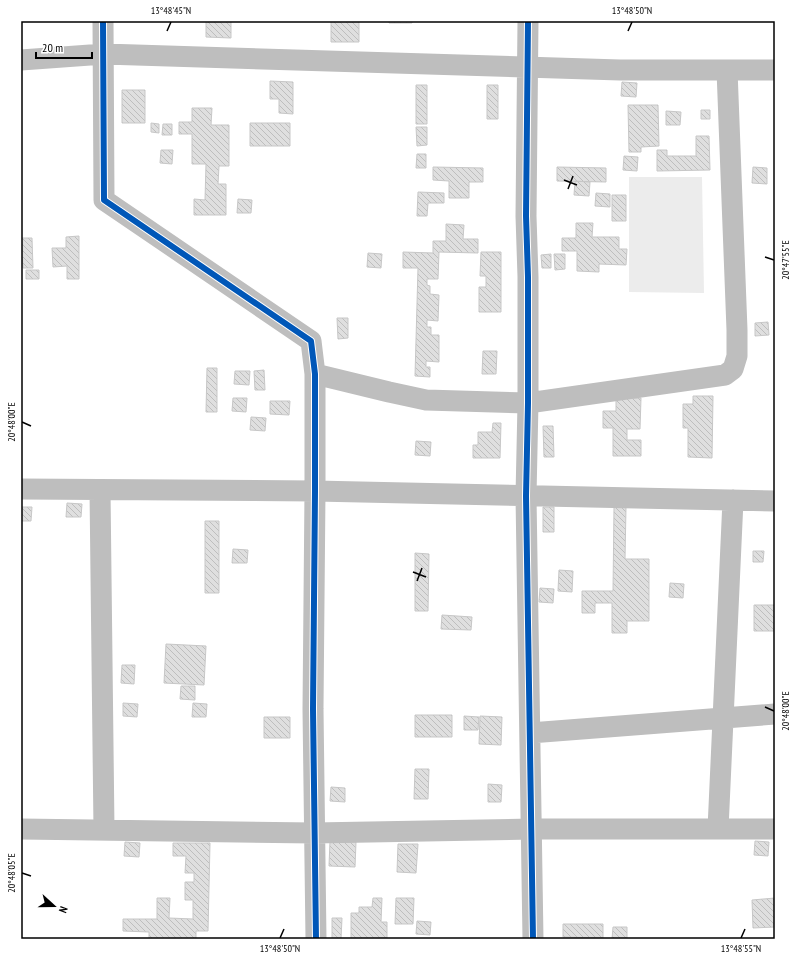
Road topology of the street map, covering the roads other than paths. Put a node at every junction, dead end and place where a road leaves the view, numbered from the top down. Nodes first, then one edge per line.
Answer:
1 (103, 21) edge
2 (528, 21) edge
3 (104, 54) junction
4 (21, 60) edge
5 (527, 66) junction
6 (727, 70) junction
7 (775, 70) edge
8 (315, 374) junction
9 (528, 403) junction
10 (21, 489) edge
11 (100, 490) junction
12 (315, 491) junction
13 (526, 496) junction
14 (733, 500) junction
15 (775, 501) edge
16 (775, 714) edge
17 (723, 719) junction
18 (530, 733) junction
19 (21, 829) edge
20 (532, 829) junction
21 (718, 829) junction
22 (775, 829) edge
23 (104, 830) junction
24 (314, 833) junction
25 (316, 939) edge
26 (533, 939) edge

1 - 3 street
2 - 5 street
3 - 4 street
3 - 5 street
3 - 8 street
5 - 6 street
5 - 9 street
6 - 7 street
6 - 9 street
8 - 9 street
8 - 12 street
9 - 13 street
10 - 11 street
11 - 12 street
11 - 23 street
12 - 13 street
12 - 24 street
13 - 14 street
13 - 18 street
14 - 15 street
14 - 17 street
16 - 17 street
17 - 18 street
17 - 21 street
18 - 20 street
19 - 23 street
20 - 21 street
20 - 24 street
20 - 26 street
21 - 22 street
23 - 24 street
24 - 25 street

